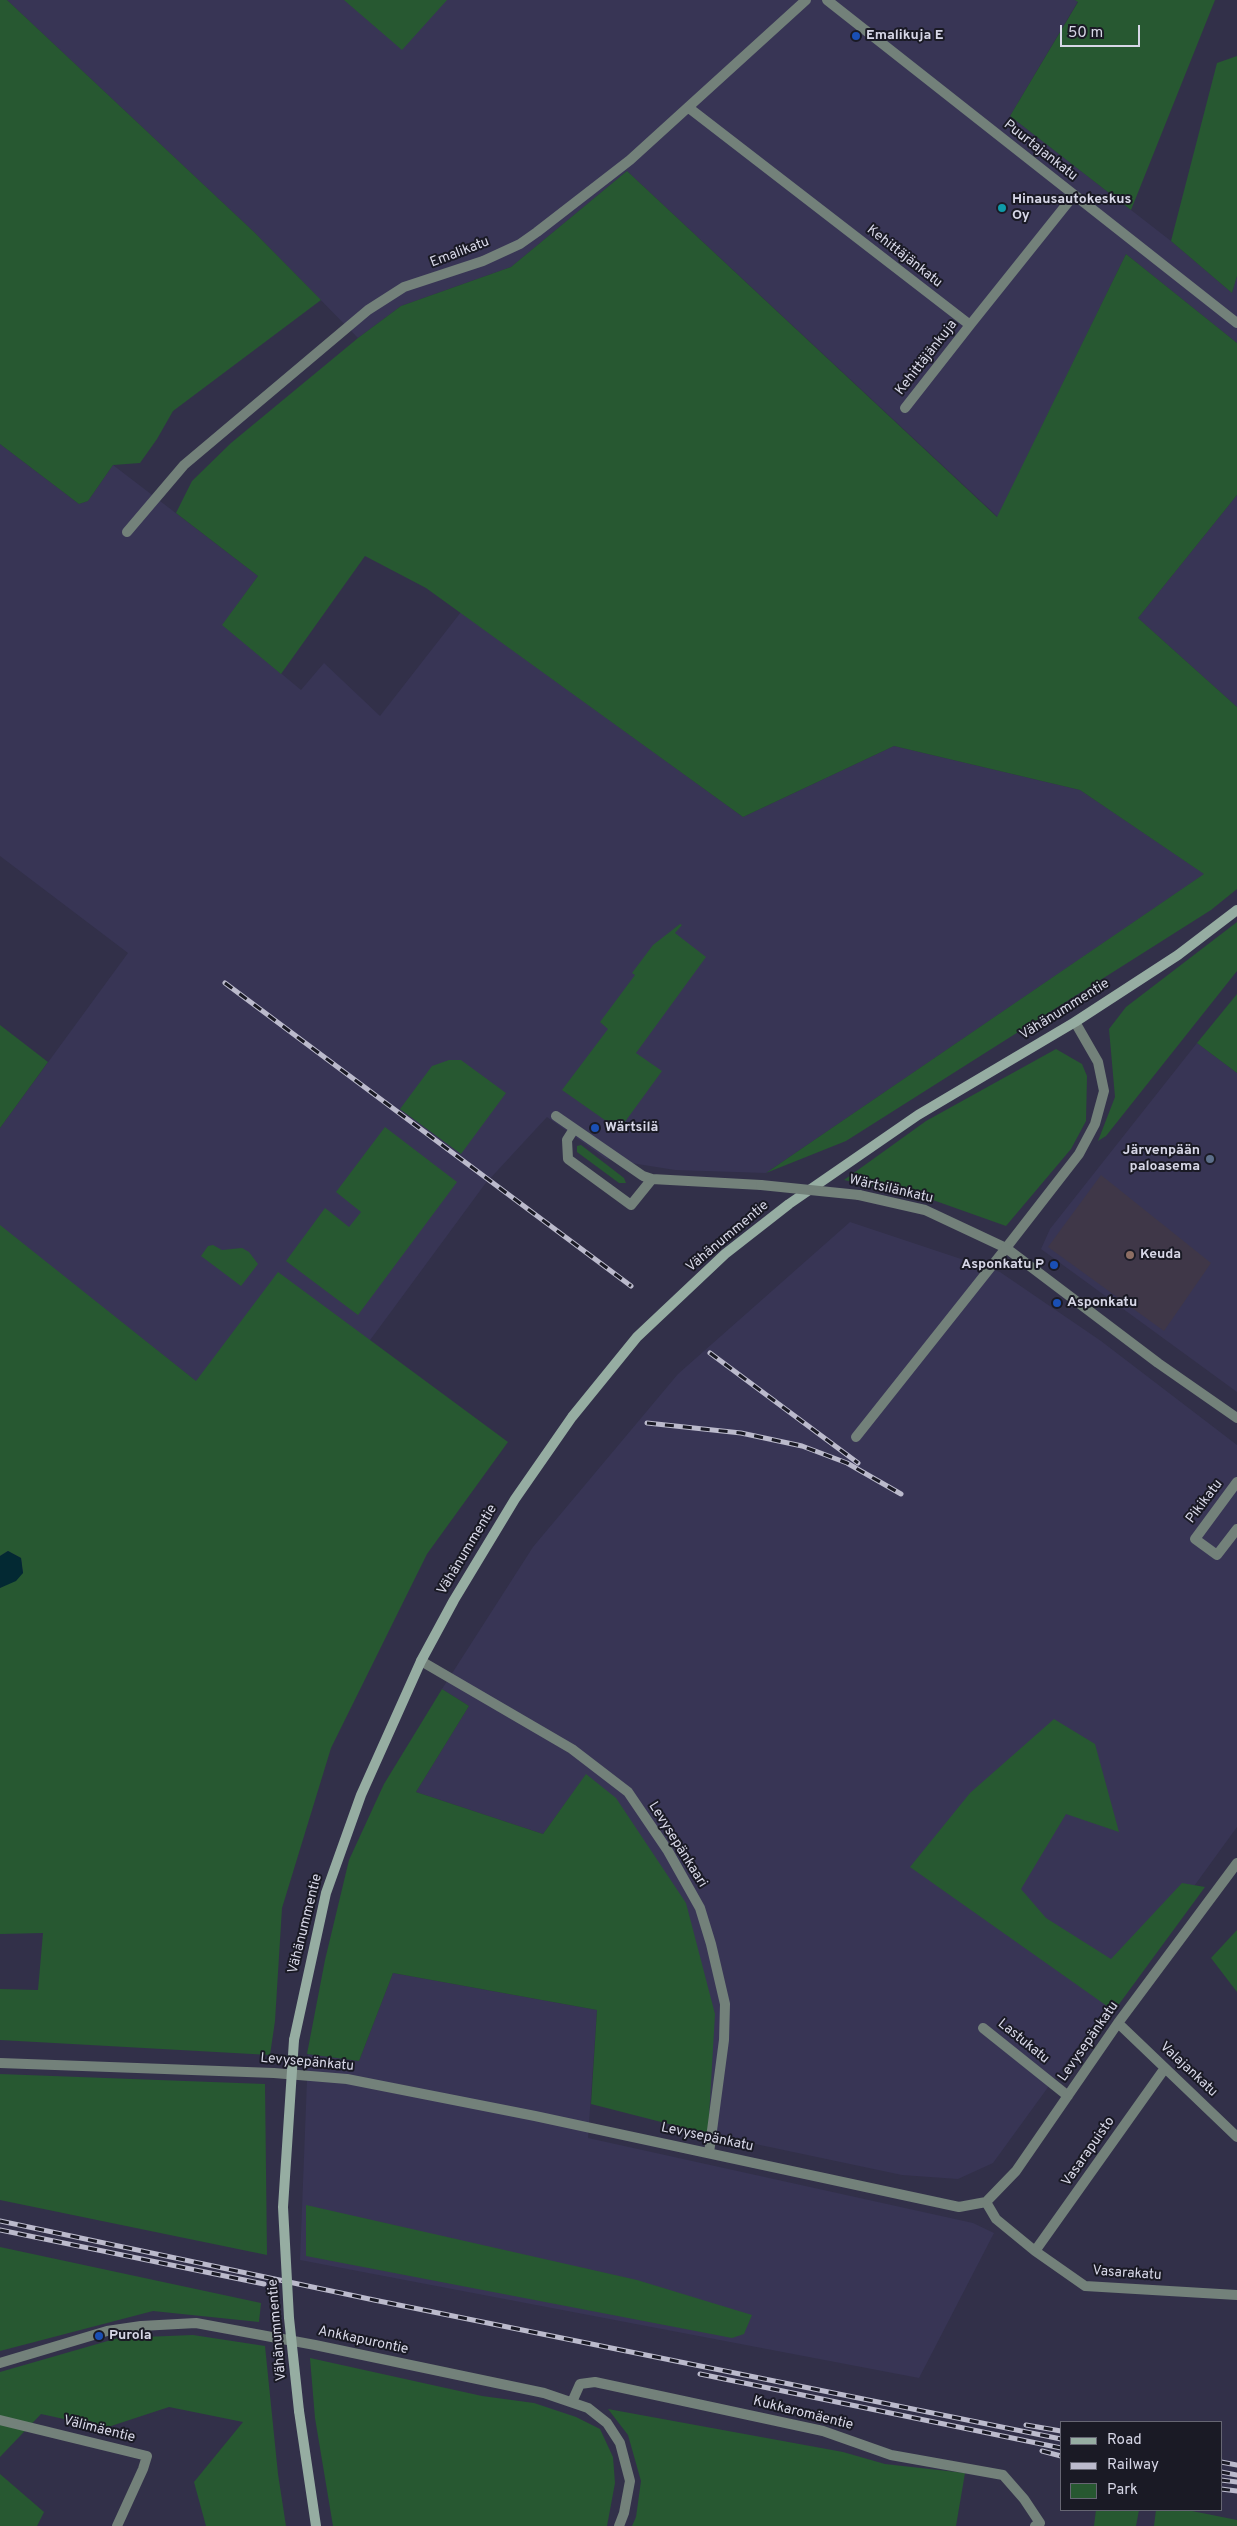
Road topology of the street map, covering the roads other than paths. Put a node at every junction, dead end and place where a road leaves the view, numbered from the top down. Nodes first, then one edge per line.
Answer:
1 (806, 0) edge
2 (827, 0) edge
3 (689, 108) junction
4 (1074, 195) junction
5 (1237, 323) edge
6 (970, 325) junction
7 (905, 408) dead end
8 (127, 532) dead end
9 (1237, 910) edge
10 (1075, 1022) junction
11 (556, 1116) dead end
12 (574, 1129) junction
13 (652, 1179) junction
14 (1006, 1248) junction
15 (1237, 1418) edge
16 (856, 1437) dead end
17 (1237, 1482) edge
18 (1237, 1529) edge
19 (421, 1662) junction
20 (1237, 1863) edge
21 (1118, 2023) junction
22 (983, 2028) dead end
23 (0, 2063) edge
24 (1165, 2068) junction
25 (1068, 2096) junction
26 (1237, 2137) edge
27 (709, 2153) junction
28 (986, 2202) junction
29 (1035, 2252) junction
30 (1237, 2295) edge
31 (0, 2363) edge
32 (572, 2402) junction
33 (0, 2420) edge
34 (117, 2526) edge
35 (316, 2526) edge
36 (619, 2526) edge
37 (1035, 2526) edge

1 - 3 street, Emalikatu
2 - 4 street, Puurtajankatu
3 - 6 street, Kehittäjänkatu
3 - 8 street, Emalikatu
4 - 5 street, Puurtajankatu
4 - 6 street
6 - 7 street, Kehittäjänkuja
9 - 10 main road, Vähänummentie
10 - 14 street
10 - 19 main road, Vähänummentie
11 - 12 street, Wärtsilänkatu
12 - 13 street, Wärtsilänkatu
12 - 13 street
13 - 14 street, Wärtsilänkatu, bridge
14 - 15 street, Wärtsilänkatu
14 - 16 street
17 - 18 street, Pikikatu
19 - 27 street, Levysepänkaari
19 - 35 main road, Vähänummentie, bridge
20 - 21 street, Levysepänkatu
21 - 24 street, Valajankatu
21 - 25 street, Levysepänkatu
22 - 25 street, Lastukatu
23 - 27 street, Levysepänkatu
24 - 26 street, Valajankatu
24 - 29 street, Vasarapuisto
25 - 28 street, Levysepänkatu
27 - 28 street, Levysepänkatu
28 - 29 street, Vasarakatu
29 - 30 street, Vasarakatu
31 - 32 street, Ankkapurontie
32 - 36 street, Ankkapurontie
32 - 37 street, Kukkaromäentie
33 - 34 street, Välimäentie

